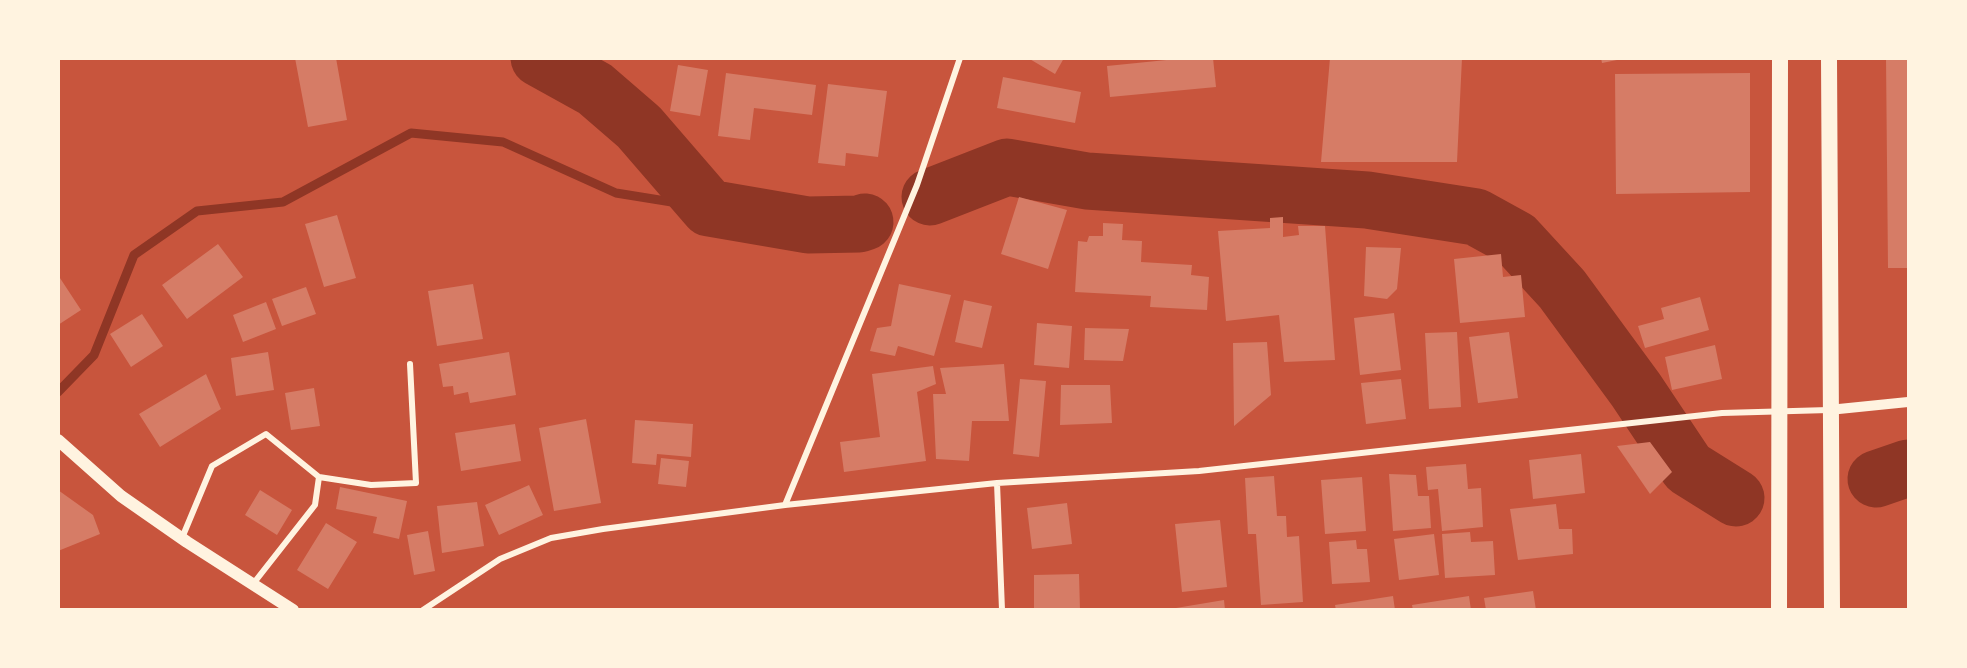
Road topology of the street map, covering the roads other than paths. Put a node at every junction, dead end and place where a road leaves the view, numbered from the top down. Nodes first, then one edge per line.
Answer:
1 (960, 58) edge
2 (1780, 58) edge
3 (1829, 58) edge
4 (410, 364) dead end
5 (1908, 402) edge
6 (1779, 410) junction
7 (1829, 410) junction
8 (58, 440) edge
9 (319, 477) junction
10 (997, 483) junction
11 (785, 505) junction
12 (182, 538) junction
13 (253, 584) junction
14 (293, 609) edge
15 (423, 609) edge
16 (1002, 609) edge
17 (1779, 609) edge
18 (1832, 609) edge

1 - 11 street
2 - 6 highway
3 - 7 highway
4 - 9 street
5 - 7 street
6 - 7 street
6 - 10 street
6 - 17 highway
7 - 18 highway
8 - 12 main road
9 - 12 street
9 - 13 street
10 - 11 street
10 - 16 street
11 - 15 street
12 - 13 main road
13 - 14 main road

